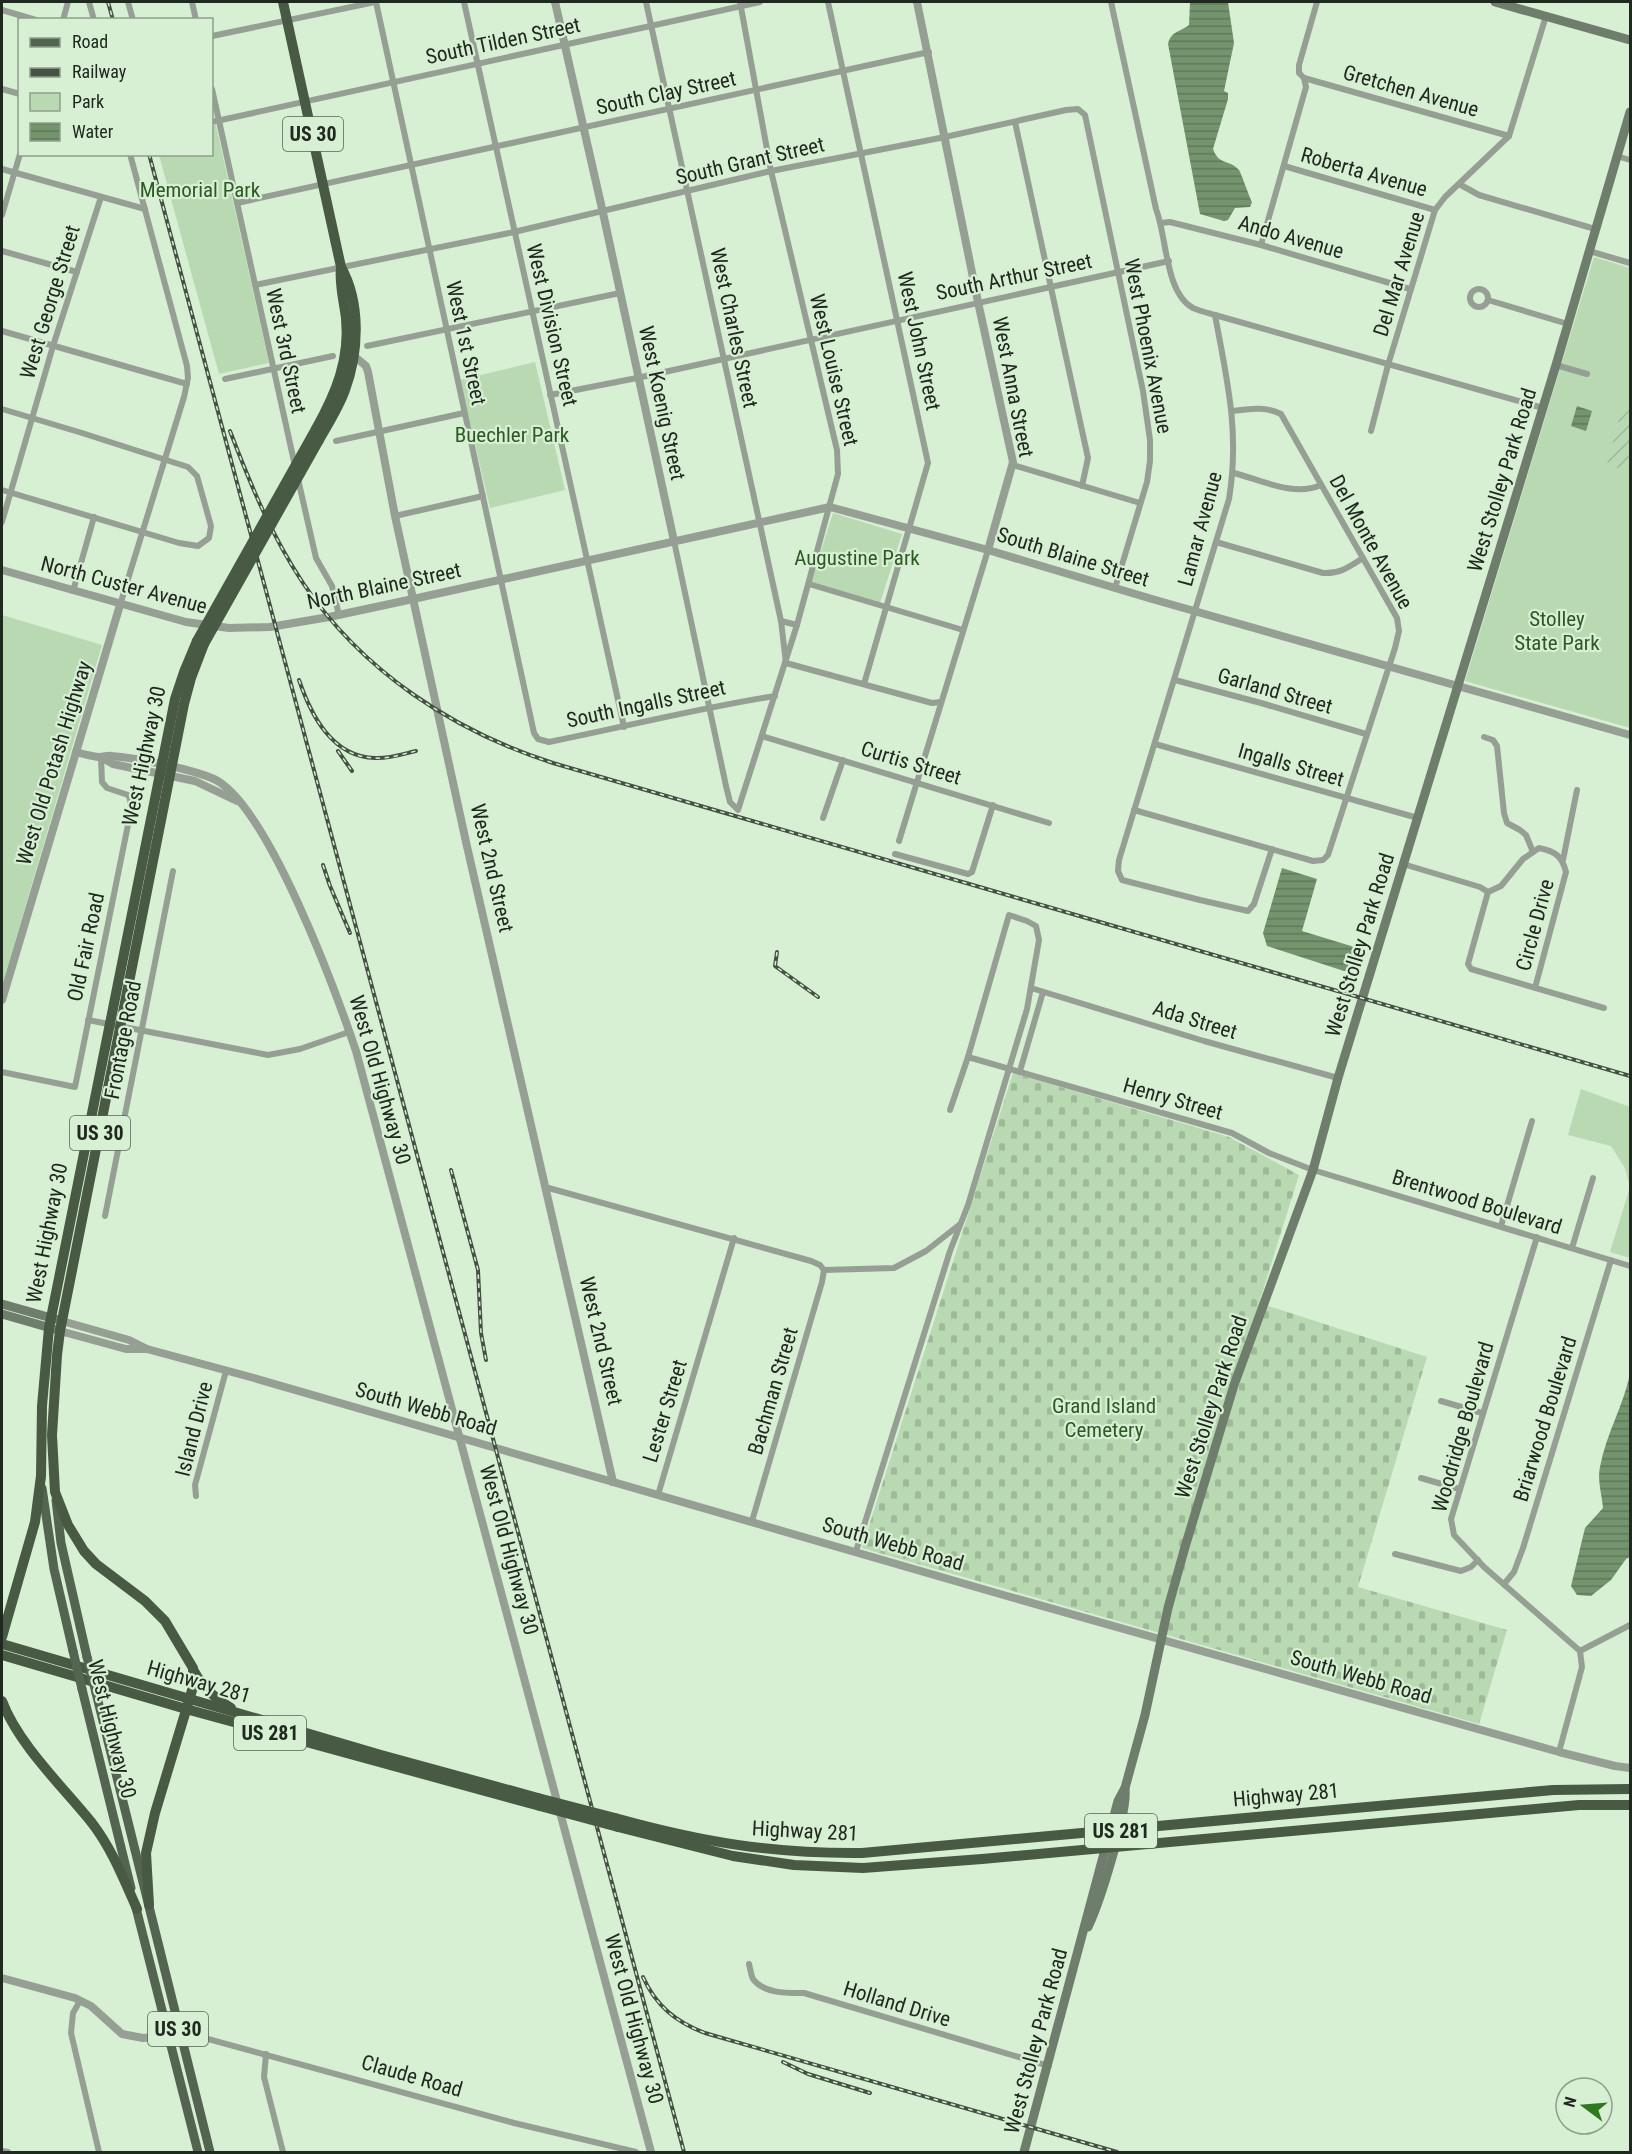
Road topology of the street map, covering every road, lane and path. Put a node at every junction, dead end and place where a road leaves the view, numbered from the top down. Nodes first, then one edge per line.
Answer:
1 (68, 2) edge
2 (89, 2) edge
3 (128, 2) edge
4 (192, 2) edge
5 (283, 2) edge
6 (375, 2) edge
7 (464, 2) edge
8 (555, 2) edge
9 (646, 2) edge
10 (760, 2) edge
11 (828, 2) edge
12 (917, 2) edge
13 (1110, 2) edge
14 (1317, 2) edge
15 (1495, 2) edge
16 (740, 3) edge
17 (2, 10) edge
18 (1546, 16) junction
19 (29, 18) edge
20 (64, 18) edge
21 (93, 18) edge
22 (132, 18) edge
23 (196, 18) edge
24 (287, 20) junction
25 (651, 25) junction
26 (213, 36) edge
27 (1630, 40) edge
28 (564, 45) junction
29 (929, 52) junction
30 (477, 65) junction
31 (843, 71) junction
32 (1304, 78) junction
33 (393, 81) junction
34 (2, 89) edge
35 (756, 90) junction
36 (18, 93) edge
37 (213, 100) edge
38 (305, 101) junction
39 (669, 109) junction
40 (1080, 110) joint
41 (1630, 112) edge
42 (215, 122) edge
43 (1015, 122) junction
44 (583, 127) junction
45 (945, 136) junction
46 (1509, 136) junction
47 (495, 147) junction
48 (861, 153) junction
49 (19, 156) edge
50 (131, 156) edge
51 (1617, 156) junction
52 (1630, 160) edge
53 (411, 166) junction
54 (1284, 166) junction
55 (2, 169) edge
56 (771, 171) junction
57 (15, 172) junction
58 (324, 184) junction
59 (1459, 184) junction
60 (687, 191) junction
61 (101, 197) junction
62 (237, 203) junction
63 (145, 209) junction
64 (1435, 210) junction
65 (603, 213) junction
66 (2, 215) edge
67 (1161, 223) junction
68 (1595, 229) junction
69 (514, 232) junction
70 (1261, 245) junction
71 (428, 248) junction
72 (2, 251) edge
73 (1589, 251) junction
74 (1169, 261) junction
75 (1630, 263) edge
76 (341, 267) junction
77 (77, 272) junction
78 (1118, 272) junction
79 (255, 285) junction
80 (1051, 286) junction
81 (1410, 289) junction
82 (620, 293) junction
83 (1488, 300) dead end
84 (978, 302) junction
85 (532, 312) junction
86 (1215, 315) junction
87 (897, 320) junction
88 (1568, 324) junction
89 (2, 331) edge
90 (446, 331) junction
91 (811, 339) junction
92 (52, 346) junction
93 (367, 346) dead end
94 (350, 355) junction
95 (333, 356) dead end
96 (724, 358) junction
97 (1388, 365) junction
98 (1556, 365) junction
99 (272, 369) junction
100 (1587, 374) dead end
101 (638, 378) junction
102 (225, 379) dead end
103 (188, 384) junction
104 (550, 395) junction
105 (1543, 408) junction
106 (2, 409) edge
107 (1232, 411) junction
108 (464, 413) junction
109 (32, 418) junction
110 (1371, 431) dead end
111 (379, 432) junction
112 (336, 441) dead end
113 (165, 459) junction
114 (1012, 465) junction
115 (1234, 473) junction
116 (1321, 485) junction
117 (1082, 486) junction
118 (2, 490) edge
119 (10, 492) junction
120 (483, 496) junction
121 (1140, 503) junction
122 (830, 507) junction
123 (395, 516) junction
124 (94, 517) junction
125 (2, 522) edge
126 (760, 522) junction
127 (910, 529) junction
128 (142, 531) junction
129 (674, 541) junction
130 (1216, 542) junction
131 (988, 550) junction
132 (1363, 558) junction
133 (588, 561) junction
134 (2, 570) edge
135 (500, 580) junction
136 (809, 584) junction
137 (1115, 588) junction
138 (73, 591) junction
139 (413, 599) junction
140 (120, 605) junction
141 (886, 607) junction
142 (1195, 611) junction
143 (339, 615) junction
144 (781, 621) junction
145 (798, 625) junction
146 (275, 626) joint
147 (963, 630) junction
148 (786, 663) junction
149 (1388, 666) junction
150 (1174, 680) junction
151 (864, 684) junction
152 (1457, 687) junction
153 (775, 696) junction
154 (941, 702) junction
155 (710, 706) junction
156 (533, 727) joint
157 (624, 727) junction
158 (1366, 734) junction
159 (1630, 735) edge
160 (762, 736) junction
161 (1484, 737) dead end
162 (1155, 744) junction
163 (76, 752) junction
164 (101, 757) junction
165 (843, 760) junction
166 (165, 771) junction
167 (917, 782) junction
168 (1577, 790) dead end
169 (1345, 797) junction
170 (993, 805) junction
171 (738, 810) joint
172 (1134, 810) junction
173 (823, 818) dead end
174 (1418, 818) junction
175 (1049, 823) dead end
176 (899, 841) dead end
177 (1272, 849) junction
178 (1533, 852) junction
179 (895, 854) dead end
180 (1563, 861) junction
181 (1403, 864) junction
182 (173, 871) dead end
183 (1488, 892) junction
184 (1030, 988) junction
185 (1535, 988) junction
186 (1043, 992) junction
187 (2, 1000) edge
188 (1604, 1008) dead end
189 (88, 1020) junction
190 (109, 1024) junction
191 (122, 1026) junction
192 (142, 1030) junction
193 (349, 1032) junction
194 (968, 1057) junction
195 (1010, 1068) junction
196 (1020, 1071) junction
197 (2, 1072) edge
198 (1338, 1078) junction
199 (950, 1110) dead end
200 (1532, 1121) dead end
201 (1313, 1170) junction
202 (1593, 1178) dead end
203 (545, 1186) junction
204 (105, 1216) dead end
205 (960, 1224) junction
206 (1501, 1226) junction
207 (734, 1238) junction
208 (1537, 1238) junction
209 (1572, 1248) junction
210 (1611, 1260) junction
211 (1630, 1266) edge
212 (824, 1270) junction
213 (2, 1304) edge
214 (2, 1314) edge
215 (50, 1323) junction
216 (61, 1326) junction
217 (226, 1371) junction
218 (1441, 1401) dead end
219 (1482, 1413) junction
220 (461, 1438) junction
221 (41, 1476) junction
222 (1421, 1478) dead end
223 (613, 1482) junction
224 (1459, 1489) junction
225 (55, 1492) junction
226 (658, 1495) junction
227 (196, 1496) dead end
228 (752, 1521) junction
229 (856, 1551) junction
230 (1395, 1554) dead end
231 (1478, 1560) junction
232 (1504, 1584) junction
233 (14, 1593) junction
234 (2, 1618) edge
235 (1630, 1625) edge
236 (2, 1637) edge
237 (1161, 1640) junction
238 (2, 1644) edge
239 (1580, 1651) junction
240 (2, 1655) edge
241 (192, 1668) junction
242 (2, 1701) edge
243 (188, 1704) junction
244 (256, 1719) junction
245 (1559, 1752) junction
246 (1630, 1768) edge
247 (1630, 1789) edge
248 (539, 1802) junction
249 (1630, 1804) edge
250 (616, 1823) junction
251 (1114, 1831) junction
252 (1109, 1848) junction
253 (149, 1905) junction
254 (137, 1910) junction
255 (749, 1964) dead end
256 (2, 1978) edge
257 (80, 2001) junction
258 (165, 2023) junction
259 (179, 2031) junction
260 (168, 2036) junction
261 (183, 2048) junction
262 (266, 2054) junction
263 (1048, 2066) junction
264 (2, 2151) edge
265 (8, 2152) edge
266 (99, 2152) edge
267 (198, 2152) edge
268 (210, 2152) edge
269 (283, 2152) edge
270 (636, 2152) edge
271 (651, 2152) edge
272 (1024, 2152) edge

1 - 20 street
2 - 21 street
3 - 22 street
4 - 23 street
5 - 24 highway, US 30
6 - 24 street
6 - 33 street, West 1st Street
7 - 30 street, West Division Street
8 - 28 street, West Koenig Street
9 - 25 street, West Charles Street
10 - 16 street, South Tilden Street
11 - 31 street, West John Street
12 - 29 street, West Anna Street
13 - 67 street
14 - 32 street
15 - 18 main road
16 - 25 street, South Tilden Street
16 - 35 street, West Louise Street
17 - 19 street
18 - 27 main road
18 - 46 street, Del Mar Avenue
24 - 26 street
24 - 38 highway, US 30
25 - 28 street, South Tilden Street
25 - 39 street, West Charles Street
28 - 30 street, South Tilden Street
28 - 44 street, West Koenig Street
29 - 31 street, South Clay Street
29 - 45 street, West Anna Street
30 - 33 street, South Tilden Street
30 - 47 street, West Division Street
31 - 35 street, South Clay Street
31 - 48 street, West John Street
32 - 46 street, Gretchen Avenue
32 - 54 street
33 - 38 street, South Tilden Street
33 - 53 street, West 1st Street
34 - 36 street
35 - 39 street, South Clay Street
35 - 56 street, West Louise Street
37 - 42 street, West 3rd Street
38 - 42 street, South Tilden Street
38 - 58 highway, US 30
39 - 44 street, South Clay Street
39 - 60 street, West Charles Street
40 - 43 street, South Grant Street
40 - 78 street, West Phoenix Avenue
41 - 51 main road, West Stolley Park Road
42 - 62 street, West 3rd Street
43 - 45 street, South Grant Street
43 - 80 street
44 - 47 street, South Clay Street
44 - 65 street, West Koenig Street
45 - 48 street, South Grant Street
45 - 84 street, West Anna Street
46 - 59 street, Del Mar Avenue
47 - 53 street, South Clay Street
47 - 69 street, West Division Street
48 - 56 street, South Grant Street
48 - 87 street, West John Street
49 - 57 street
50 - 63 street
51 - 52 street
51 - 68 main road, West Stolley Park Road
53 - 58 street, South Clay Street
53 - 71 street, West 1st Street
54 - 64 street, Roberta Avenue
54 - 70 street
55 - 57 street
56 - 60 street, South Grant Street
56 - 91 street, West Louise Street
57 - 61 street
57 - 66 street
58 - 62 street, South Clay Street
58 - 76 highway, US 30
59 - 64 street, Del Mar Avenue
59 - 68 street, Roberta Avenue
60 - 65 street, South Grant Street
60 - 96 street, West Charles Street
61 - 63 street
61 - 77 street, West George Street
62 - 79 street, West 3rd Street
63 - 103 street
64 - 81 street, Del Mar Avenue
65 - 69 street, South Grant Street
65 - 82 street, West Koenig Street
67 - 70 street, Ando Avenue
67 - 74 street
68 - 73 main road, West Stolley Park Road
69 - 71 street, South Grant Street
69 - 85 street, West Division Street
70 - 81 street, Ando Avenue
71 - 76 street, South Grant Street
71 - 90 street, West 1st Street
72 - 77 street
73 - 75 street
73 - 88 main road, West Stolley Park Road
74 - 78 street, South Arthur Street
74 - 86 street
76 - 79 street, South Grant Street
76 - 94 highway, US 30
77 - 92 street, West George Street
78 - 80 street, South Arthur Street
78 - 121 street, West Phoenix Avenue
79 - 99 street, West 3rd Street
80 - 84 street, South Arthur Street
80 - 117 street
81 - 97 street, Del Mar Avenue
82 - 85 street
82 - 101 street, West Koenig Street
83 - 88 street
84 - 87 street, South Arthur Street
84 - 114 street, West Anna Street
85 - 90 street
85 - 104 street, West Division Street
86 - 97 street
86 - 107 street, Lamar Avenue
87 - 91 street, South Arthur Street
87 - 127 street, West John Street
88 - 98 main road, West Stolley Park Road
89 - 92 street
90 - 93 street
90 - 108 street, West 1st Street
91 - 96 street, South Arthur Street
91 - 122 street, West Louise Street
92 - 103 street
92 - 109 street, West George Street
94 - 111 street, West 2nd Street
94 - 166 highway, West Highway 30 / US 30, bridge
95 - 99 street
96 - 101 street, South Arthur Street
96 - 126 street, West Charles Street
97 - 105 street
97 - 110 street, Del Mar Avenue
98 - 100 street
98 - 105 main road, West Stolley Park Road
99 - 102 street
99 - 143 street, West 3rd Street
101 - 104 street, South Arthur Street
101 - 129 street, West Koenig Street
103 - 113 street
104 - 133 street, West Division Street
105 - 152 main road, West Stolley Park Road
106 - 109 street
107 - 115 street, Lamar Avenue
107 - 116 street, Del Monte Avenue
108 - 111 street
108 - 120 street, West 1st Street
109 - 113 street
109 - 119 street, West George Street
111 - 112 street
111 - 123 street, West 2nd Street
113 - 128 street
113 - 128 street
114 - 117 street
114 - 131 street, West Anna Street
115 - 116 street
115 - 130 street, Lamar Avenue
116 - 132 street, Del Monte Avenue
117 - 121 street
118 - 119 street
119 - 124 street
119 - 125 street, West George Street
120 - 123 street
120 - 135 street, West 1st Street
121 - 137 street, West Phoenix Avenue
122 - 126 street, South Blaine Street
122 - 127 street, South Blaine Street
122 - 136 street, West Louise Street
123 - 139 street, West 2nd Street
124 - 128 street
124 - 138 street
126 - 129 street, South Blaine Street
126 - 144 street, West Charles Street
127 - 131 street, South Blaine Street
127 - 141 street, West John Street
128 - 140 street
129 - 133 street, South Blaine Street
129 - 155 street, West Koenig Street
130 - 132 street
130 - 142 street, Lamar Avenue
131 - 137 street, South Blaine Street
131 - 147 street, West Anna Street
132 - 149 street, Del Monte Avenue
133 - 135 street, South Blaine Street
133 - 157 street, West Division Street
134 - 138 street, North Custer Avenue
135 - 139 street, North Blaine Street
135 - 156 street, West 1st Street
136 - 141 street
136 - 145 street, West Louise Street
137 - 142 street, South Blaine Street
138 - 140 street, North Custer Avenue
139 - 143 street, North Blaine Street
139 - 203 street, West 2nd Street
140 - 146 street, North Custer Avenue
140 - 163 street, West Old Potash Highway
141 - 147 street
141 - 151 street, West John Street
142 - 149 street, South Blaine Street
142 - 150 street, Lamar Avenue
143 - 146 street, North Blaine Street
144 - 145 street
144 - 148 street, West Charles Street
145 - 148 street, West Louise Street
147 - 154 street, West Anna Street
148 - 151 street
148 - 153 street, West Louise Street
149 - 152 street, South Blaine Street
149 - 158 street, Del Monte Avenue
150 - 158 street, Garland Street
150 - 162 street, Lamar Avenue
151 - 154 street
152 - 159 street, South Blaine Street
152 - 174 main road, West Stolley Park Road
153 - 155 street, South Ingalls Street
153 - 160 street, West Louise Street
154 - 167 street, West Anna Street
155 - 157 street, South Ingalls Street
155 - 171 street, West Koenig Street
156 - 157 street, South Ingalls Street
158 - 169 street, Del Monte Avenue
160 - 165 street, Curtis Street
160 - 171 street, West Louise Street
161 - 178 street
162 - 169 street, Ingalls Street
162 - 172 street, Lamar Avenue
163 - 164 street, West Old Highway 30
163 - 187 street, West Old Potash Highway
164 - 166 street, West Old Highway 30
164 - 189 street, Old Fair Road
165 - 167 street, Curtis Street
165 - 173 street
166 - 190 highway, West Highway 30 / US 30
166 - 191 highway, West Highway 30 / US 30
166 - 193 street, West Old Highway 30
167 - 170 street, Curtis Street
167 - 176 street, West Anna Street
168 - 180 street
169 - 174 street, Ingalls Street
169 - 177 street, Del Monte Avenue
170 - 175 street, Curtis Street
170 - 179 street
172 - 177 street
172 - 177 street, Lamar Avenue
174 - 181 main road, West Stolley Park Road
178 - 180 street, Circle Drive
178 - 183 street, Circle Drive
180 - 185 street, Circle Drive
181 - 183 street
181 - 198 main road, West Stolley Park Road
182 - 192 street, Frontage Road
183 - 185 street, Circle Drive
184 - 186 street, Ada Street
184 - 194 street
184 - 195 street
185 - 188 street, Circle Drive
186 - 196 street
186 - 198 street, Ada Street
189 - 190 street
189 - 197 street, Old Fair Road
190 - 191 street
190 - 215 highway, West Highway 30 / US 30
191 - 192 street
191 - 216 highway, West Highway 30 / US 30
192 - 193 street
192 - 204 street, Frontage Road
193 - 220 street, West Old Highway 30
194 - 195 street, Henry Street
194 - 199 street
195 - 196 street, Henry Street
195 - 205 street
196 - 201 street, Henry Street
198 - 201 main road, West Stolley Park Road
200 - 206 street
201 - 206 street, Brentwood Boulevard
201 - 237 main road, West Stolley Park Road
202 - 209 street
203 - 207 street
203 - 223 street, West 2nd Street
205 - 212 street
205 - 229 street
206 - 208 street, Brentwood Boulevard
207 - 212 street
207 - 226 street, Lester Street
208 - 209 street, Brentwood Boulevard
208 - 219 street, Woodridge Boulevard
209 - 210 street, Brentwood Boulevard
210 - 211 street, Brentwood Boulevard
210 - 232 street, Briarwood Boulevard
212 - 228 street, Bachman Street
213 - 215 main road, South Webb Road
214 - 215 main road, South Webb Road
215 - 216 main road, South Webb Road
215 - 221 highway, West Highway 30 / US 30
216 - 217 street, South Webb Road
216 - 225 highway, West Highway 30 / US 30
217 - 220 street, South Webb Road
217 - 227 street, Island Drive
218 - 219 street
219 - 224 street, Woodridge Boulevard
220 - 223 street, South Webb Road
220 - 271 street, West Old Highway 30
221 - 233 highway
221 - 254 main road, West Highway 30 / US 30, bridge
222 - 224 street
223 - 226 street, South Webb Road
224 - 231 street, Woodridge Boulevard
225 - 241 highway
225 - 253 main road, West Highway 30 / US 30, bridge
226 - 228 street, South Webb Road
228 - 229 street, South Webb Road
229 - 237 street, South Webb Road
230 - 231 street
231 - 232 street, Woodridge Boulevard
232 - 239 street, Woodridge Boulevard
233 - 234 highway
233 - 236 highway
235 - 239 street
237 - 245 street, South Webb Road
237 - 251 main road, West Stolley Park Road
238 - 243 highway, Highway 281 / US 281
239 - 245 street
240 - 243 highway, Highway 281 / US 281
241 - 243 highway
241 - 244 highway
242 - 254 highway
243 - 244 highway, Highway 281 / US 281
243 - 248 highway, Highway 281 / US 281
243 - 253 highway
244 - 248 highway, Highway 281 / US 281
245 - 246 street, South Webb Road
247 - 251 highway, Highway 281 / US 281
248 - 250 highway, Highway 281 / US 281, bridge
249 - 252 highway, Highway 281 / US 281
250 - 251 highway, Highway 281 / US 281
250 - 252 highway, Highway 281 / US 281
251 - 252 main road, West Stolley Park Road
252 - 263 main road, West Stolley Park Road
253 - 259 main road, West Highway 30 / US 30
254 - 258 main road, West Highway 30 / US 30
255 - 263 street, Holland Drive
256 - 257 street
257 - 260 street
257 - 266 street
258 - 259 main road
258 - 260 main road, West Highway 30 / US 30
259 - 261 main road, West Highway 30 / US 30
259 - 262 street, Claude Road
260 - 261 main road
260 - 267 main road, West Highway 30 / US 30
261 - 268 main road, West Highway 30 / US 30
262 - 269 street
262 - 270 street, Claude Road
263 - 272 main road, West Stolley Park Road
264 - 265 street

